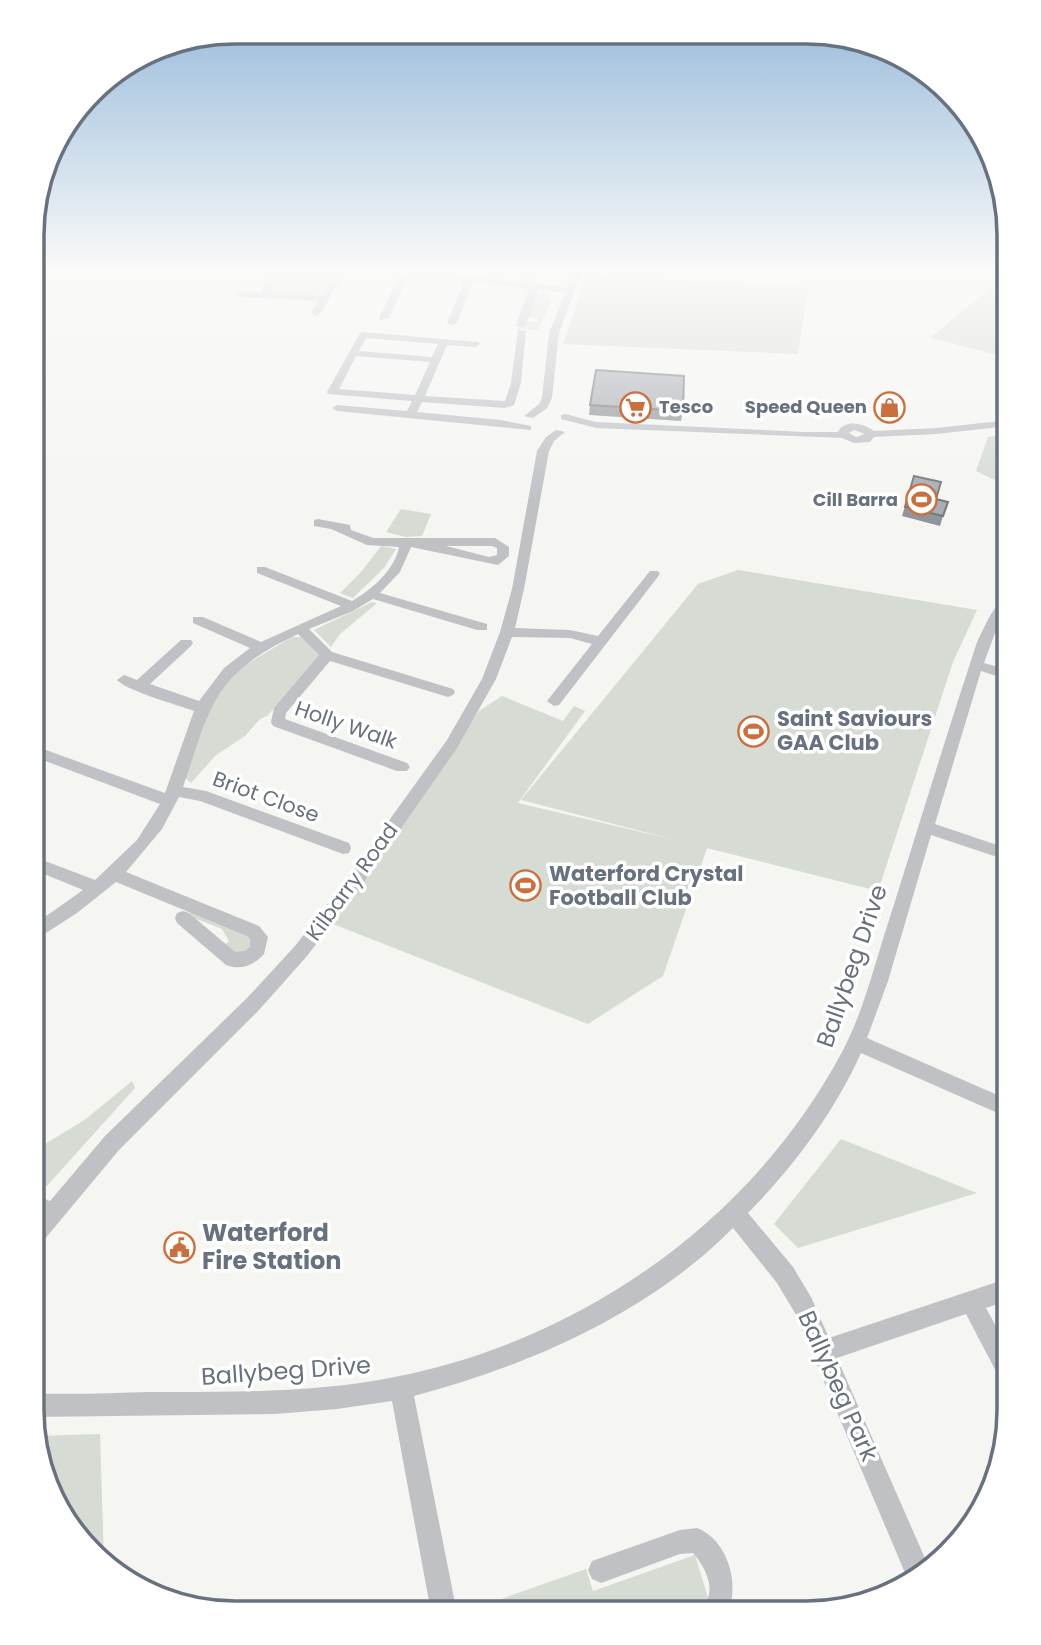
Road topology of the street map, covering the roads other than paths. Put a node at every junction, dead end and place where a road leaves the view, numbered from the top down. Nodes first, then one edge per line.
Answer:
1 (356, 348) edge
2 (441, 348) edge
3 (521, 348) edge
4 (552, 348) edge
5 (353, 353) junction
6 (436, 360) junction
7 (547, 398) junction
8 (419, 400) junction
9 (337, 408) dead end
10 (411, 415) junction
11 (562, 423) junction
12 (997, 424) edge
13 (532, 427) junction
14 (543, 451) junction
15 (318, 523) dead end
16 (419, 543) junction
17 (405, 545) junction
18 (261, 570) dead end
19 (654, 574) dead end
20 (370, 594) junction
21 (352, 606) junction
22 (198, 620) dead end
23 (482, 626) dead end
24 (300, 628) junction
25 (507, 632) junction
26 (997, 634) edge
27 (600, 641) junction
28 (186, 643) dead end
29 (262, 648) junction
30 (327, 655) junction
31 (976, 666) junction
32 (997, 672) edge
33 (124, 680) dead end
34 (139, 686) junction
35 (448, 692) dead end
36 (554, 701) dead end
37 (202, 708) junction
38 (44, 754) edge
39 (402, 766) dead end
40 (172, 796) junction
41 (925, 827) junction
42 (343, 848) dead end
43 (997, 851) edge
44 (44, 867) edge
45 (114, 874) junction
46 (97, 888) junction
47 (183, 918) dead end
48 (44, 926) edge
49 (856, 1042) junction
50 (997, 1104) edge
51 (44, 1209) edge
52 (52, 1213) junction
53 (735, 1214) junction
54 (44, 1223) edge
55 (997, 1293) edge
56 (971, 1302) junction
57 (997, 1350) edge
58 (823, 1351) junction
59 (401, 1388) junction
60 (44, 1405) edge
61 (916, 1567) edge
62 (601, 1570) dead end
63 (442, 1601) edge
64 (721, 1601) edge

1 - 5 street
2 - 6 street
3 - 8 street
4 - 7 street
5 - 6 street
5 - 8 street
6 - 8 street
7 - 11 street
7 - 13 street
8 - 10 street
9 - 10 street
10 - 13 street
11 - 12 street
11 - 13 street
11 - 13 street
11 - 14 street
13 - 14 street
14 - 25 street, Kilbarry Road
15 - 17 street
16 - 16 street
16 - 17 street
17 - 20 street
18 - 21 street
19 - 27 street
20 - 21 street
20 - 23 street
21 - 24 street
22 - 29 street
24 - 29 street
24 - 30 street
25 - 27 street
25 - 52 street, Kilbarry Road
26 - 31 street, Ballybeg Drive
27 - 36 street
28 - 34 street
29 - 37 street
30 - 35 street
30 - 39 street, Holly Walk
31 - 32 street
31 - 41 street, Ballybeg Drive
33 - 34 street
34 - 37 street
37 - 40 street
38 - 40 street, Briot Close
40 - 42 street, Briot Close
40 - 45 street
41 - 43 street
41 - 49 street, Ballybeg Drive
44 - 46 street
45 - 46 street
45 - 47 street
46 - 48 street
49 - 50 street
49 - 53 street, Ballybeg Drive
51 - 52 street
52 - 54 street, Kilbarry Road
53 - 58 street, Ballybeg Park
53 - 59 street, Ballybeg Drive
55 - 56 street
56 - 57 street
56 - 58 street
58 - 61 street, Ballybeg Park
59 - 60 street, Ballybeg Drive
59 - 63 street
62 - 64 street

